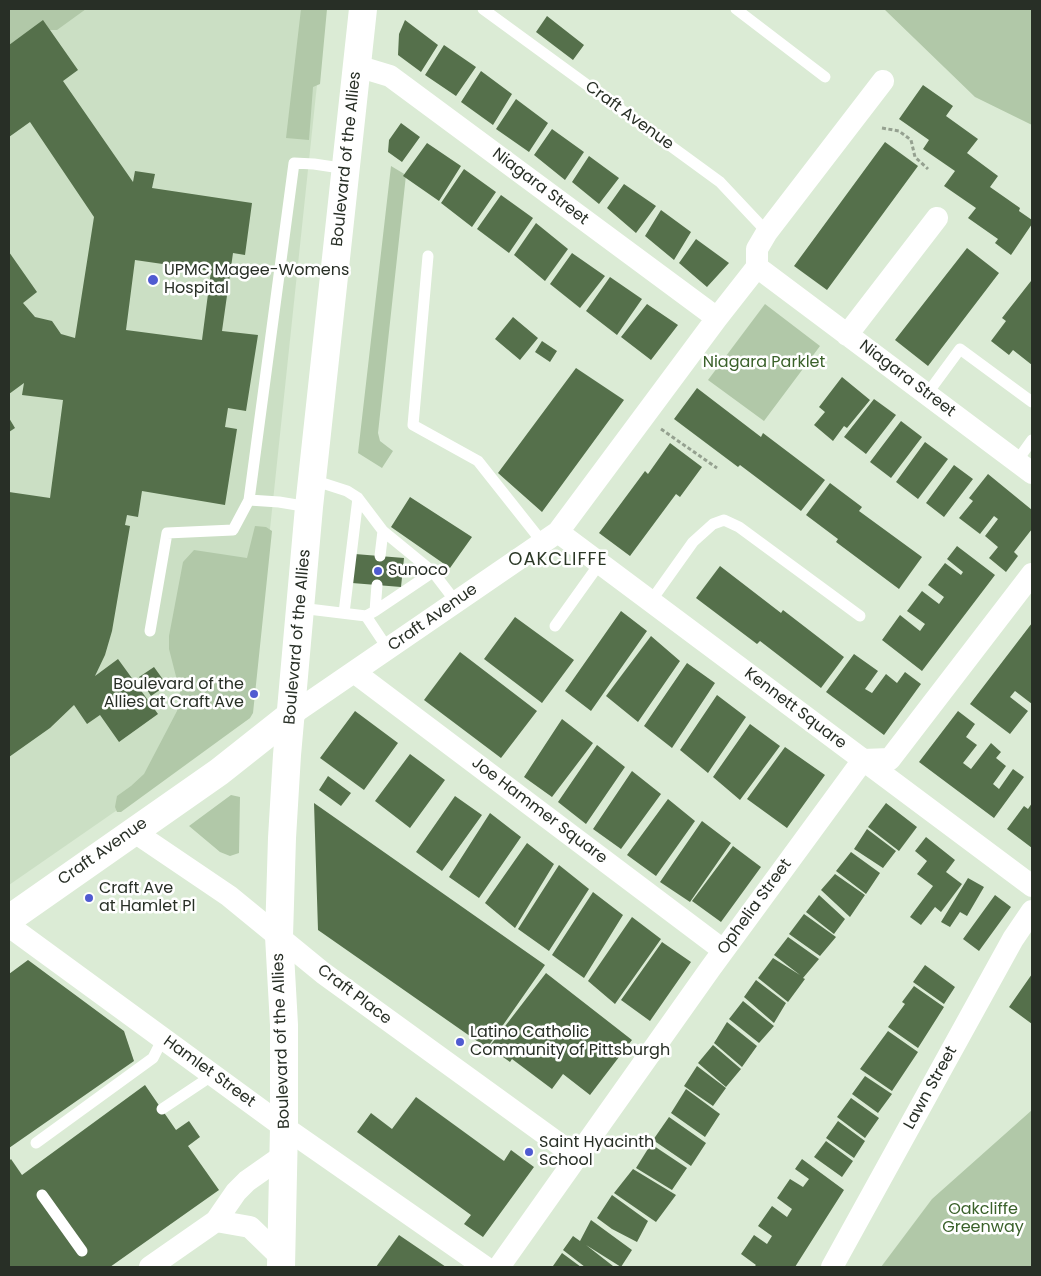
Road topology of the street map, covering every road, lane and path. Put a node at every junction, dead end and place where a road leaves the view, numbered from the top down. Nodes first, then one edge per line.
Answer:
1 (363, 9) edge
2 (483, 9) edge
3 (736, 9) edge
4 (357, 66) junction
5 (825, 78) dead end
6 (883, 81) dead end
7 (882, 128) dead end
8 (346, 169) junction
9 (928, 169) dead end
10 (936, 218) dead end
11 (767, 232) junction
12 (428, 256) dead end
13 (757, 268) junction
14 (716, 318) junction
15 (847, 335) junction
16 (927, 394) junction
17 (1032, 402) edge
18 (661, 428) dead end
19 (1032, 440) edge
20 (1024, 467) edge
21 (717, 468) dead end
22 (313, 480) junction
23 (358, 498) junction
24 (249, 500) junction
25 (309, 507) junction
26 (383, 531) junction
27 (550, 537) junction
28 (380, 556) dead end
29 (600, 563) junction
30 (433, 572) junction
31 (1032, 574) edge
32 (377, 585) dead end
33 (651, 601) junction
34 (456, 602) junction
35 (300, 608) junction
36 (344, 613) junction
37 (371, 614) junction
38 (860, 616) dead end
39 (555, 626) dead end
40 (150, 631) dead end
41 (388, 649) junction
42 (354, 672) junction
43 (291, 715) junction
44 (863, 760) junction
45 (133, 831) junction
46 (1032, 886) edge
47 (1032, 911) edge
48 (9, 919) edge
49 (9, 926) edge
50 (279, 936) junction
51 (723, 950) junction
52 (163, 1038) junction
53 (213, 1075) junction
54 (162, 1109) dead end
55 (284, 1127) junction
56 (36, 1142) dead end
57 (284, 1155) junction
58 (576, 1157) junction
59 (42, 1195) dead end
60 (216, 1221) junction
61 (82, 1252) dead end
62 (282, 1262) edge
63 (157, 1265) edge
64 (485, 1267) edge
65 (499, 1267) edge
66 (832, 1267) edge

1 - 4 main road, Boulevard of the Allies
2 - 11 lane, Craft Avenue
3 - 5 lane
4 - 8 main road, Boulevard of the Allies
4 - 14 street, Niagara Street
6 - 11 street
7 - 9 path
8 - 22 main road, Boulevard of the Allies
8 - 24 lane
10 - 15 street
11 - 13 street
12 - 27 lane
13 - 14 street, Craft Avenue
13 - 15 street, Niagara Street
14 - 27 street, Craft Avenue
15 - 16 street, Niagara Street
16 - 17 lane
16 - 20 street, Niagara Street
18 - 21 path
19 - 20 lane
22 - 23 lane
22 - 25 main road, Boulevard of the Allies
23 - 26 lane
23 - 36 lane
24 - 25 lane
24 - 40 lane
25 - 35 main road, Boulevard of the Allies
26 - 28 lane
26 - 30 lane
27 - 29 street, Kennett Square
27 - 34 street, Craft Avenue
29 - 33 street, Kennett Square
29 - 39 lane
30 - 34 lane
30 - 37 lane
31 - 44 street
32 - 37 lane
33 - 38 lane
33 - 44 street, Kennett Square
34 - 41 street, Craft Avenue
35 - 36 lane
35 - 43 main road, Boulevard of the Allies
36 - 37 lane
37 - 41 lane
41 - 42 street, Craft Avenue
42 - 43 street, Craft Avenue
42 - 51 street, Joe Hammer Square
43 - 45 main road, Craft Avenue
43 - 50 main road, Boulevard of the Allies
44 - 46 street, Kennett Square
44 - 51 street, Ophelia Street
45 - 48 main road, Craft Avenue
45 - 50 street, Craft Place
47 - 66 street, Lawn Street
49 - 52 street, Hamlet Street
50 - 55 main road, Boulevard of the Allies
50 - 58 street, Craft Place
51 - 58 street, Ophelia Street
52 - 53 street, Hamlet Street
52 - 56 lane
53 - 54 lane
53 - 55 street, Hamlet Street
55 - 57 main road, Boulevard of the Allies
55 - 64 street, Hamlet Street
57 - 60 street
57 - 62 main road, Boulevard of the Allies
58 - 65 street, Ophelia Street
59 - 61 lane
60 - 62 street
60 - 63 street

